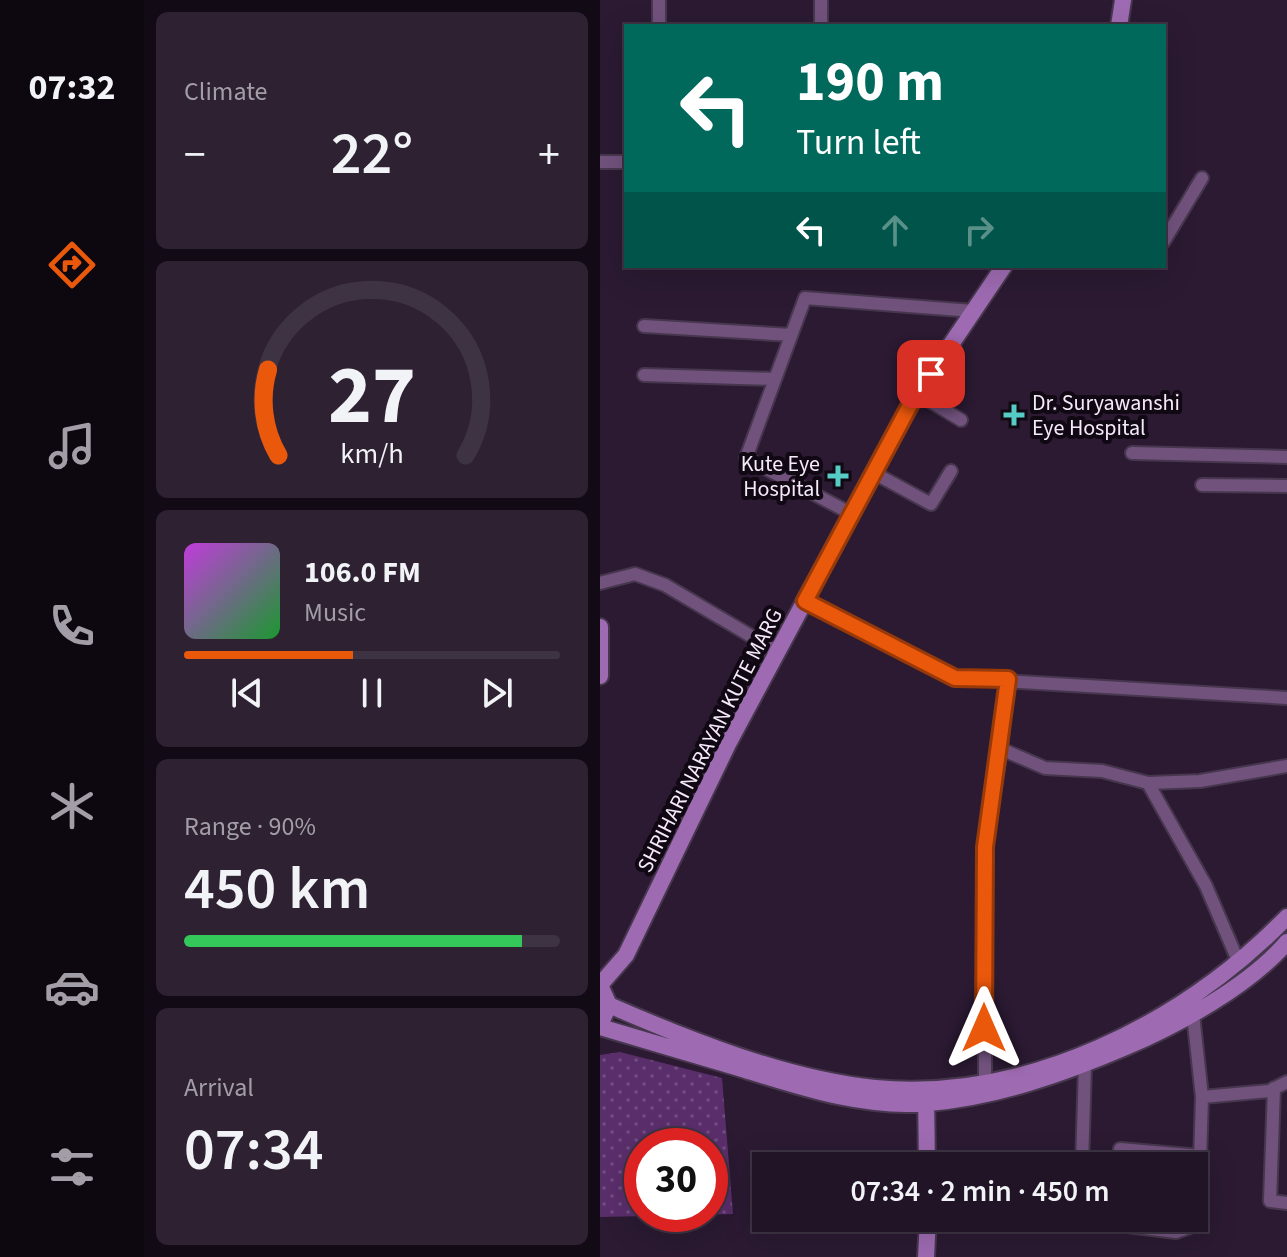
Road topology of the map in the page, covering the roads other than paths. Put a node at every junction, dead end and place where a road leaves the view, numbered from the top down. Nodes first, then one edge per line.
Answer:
1 (659, 0) edge
2 (821, 0) edge
3 (1123, 0) edge
4 (650, 11) dead end
5 (658, 24) edge
6 (659, 24) edge
7 (821, 24) edge
8 (1119, 24) edge
9 (600, 162) edge
10 (624, 162) edge
11 (1202, 178) dead end
12 (1166, 238) edge
13 (1003, 268) edge
14 (973, 311) junction
15 (644, 326) dead end
16 (791, 335) junction
17 (644, 375) dead end
18 (775, 379) junction
19 (918, 394) junction
20 (961, 420) dead end
21 (1132, 453) dead end
22 (1287, 457) edge
23 (951, 471) dead end
24 (874, 473) junction
25 (1202, 485) dead end
26 (1287, 486) edge
27 (852, 514) junction
28 (600, 583) edge
29 (805, 601) junction
30 (600, 627) edge
31 (778, 652) junction
32 (600, 676) edge
33 (1008, 679) junction
34 (1287, 698) edge
35 (1001, 749) junction
36 (1287, 766) edge
37 (1148, 783) junction
38 (1287, 917) edge
39 (1287, 942) edge
40 (1239, 963) junction
41 (600, 985) edge
42 (609, 1005) junction
43 (1193, 1014) junction
44 (600, 1026) edge
45 (1085, 1065) junction
46 (1287, 1082) edge
47 (985, 1088) junction
48 (1274, 1088) junction
49 (926, 1096) junction
50 (1202, 1097) junction
51 (1120, 1149) dead end
52 (927, 1152) edge
53 (1082, 1152) edge
54 (1154, 1152) edge
55 (1200, 1152) edge
56 (1287, 1203) edge
57 (927, 1232) edge
58 (930, 1232) edge
59 (926, 1257) edge
60 (936, 1257) edge

1 - 6 street
2 - 7 street
3 - 8 main road
4 - 5 street
9 - 10 street
11 - 12 street
13 - 14 main road, SHRIHARI NARAYAN KUTE MARG
14 - 16 street
14 - 19 main road, SHRIHARI NARAYAN KUTE MARG
15 - 16 street
16 - 18 street
17 - 18 street
18 - 27 street
19 - 20 street
19 - 24 main road, SHRIHARI NARAYAN KUTE MARG
21 - 22 street
23 - 24 street
24 - 27 main road, SHRIHARI NARAYAN KUTE MARG
25 - 26 street
27 - 29 main road, SHRIHARI NARAYAN KUTE MARG
28 - 31 street
29 - 31 main road, SHRIHARI NARAYAN KUTE MARG
29 - 33 street
30 - 32 main road
31 - 41 main road, SHRIHARI NARAYAN KUTE MARG
33 - 34 street
33 - 35 street
35 - 37 street
35 - 47 street
36 - 37 street
37 - 40 street
38 - 40 main road
39 - 43 main road
40 - 47 main road
41 - 42 main road
42 - 44 main road
42 - 49 main road
43 - 45 main road
43 - 50 street
44 - 49 main road
45 - 47 main road
45 - 53 street
46 - 48 street
47 - 49 main road
48 - 50 street
48 - 56 street
49 - 52 main road
50 - 55 street
51 - 54 street
57 - 59 main road
58 - 60 main road

